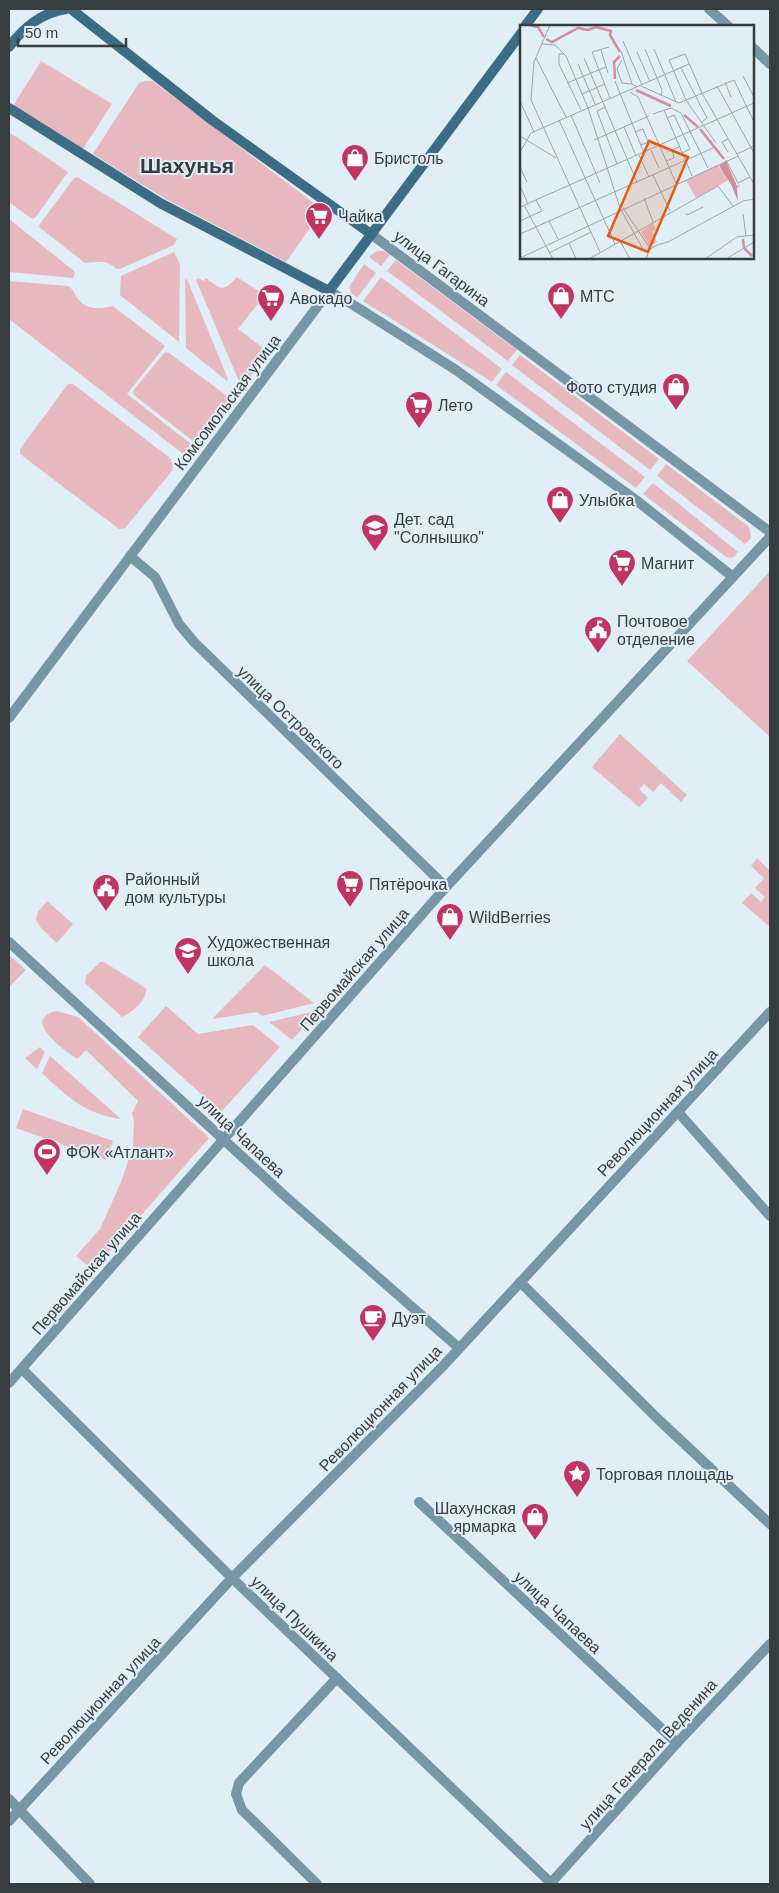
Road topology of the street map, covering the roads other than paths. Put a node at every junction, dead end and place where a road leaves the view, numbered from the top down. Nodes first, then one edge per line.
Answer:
1 (66, 9) edge
2 (71, 9) edge
3 (538, 9) edge
4 (709, 9) edge
5 (527, 25) edge
6 (727, 25) edge
7 (520, 35) edge
8 (9, 47) edge
9 (754, 49) edge
10 (770, 64) edge
11 (9, 108) edge
12 (371, 234) junction
13 (329, 292) junction
14 (770, 532) edge
15 (770, 537) edge
16 (130, 556) junction
17 (733, 577) junction
18 (9, 718) edge
19 (446, 887) junction
20 (9, 942) edge
21 (770, 1012) edge
22 (678, 1112) junction
23 (224, 1139) junction
24 (770, 1216) edge
25 (520, 1282) junction
26 (459, 1348) junction
27 (22, 1369) junction
28 (9, 1383) edge
29 (419, 1502) dead end
30 (770, 1524) edge
31 (232, 1578) junction
32 (769, 1649) edge
33 (337, 1678) junction
34 (677, 1743) junction
35 (9, 1799) edge
36 (19, 1809) junction
37 (9, 1821) edge
38 (90, 1884) edge
39 (317, 1884) edge
40 (551, 1884) edge

1 - 8 street
2 - 12 street, улица Гагарина
3 - 5 street
4 - 6 street
7 - 12 street, Комсомольская улица
9 - 10 street
11 - 13 street
12 - 13 street, Комсомольская улица
12 - 14 street, улица Гагарина
13 - 16 street, Комсомольская улица
13 - 17 street
15 - 17 street, Первомайская улица
16 - 18 street, Комсомольская улица
16 - 19 street, улица Островского
17 - 19 street, Первомайская улица
19 - 23 street, Первомайская улица
20 - 23 street, улица Чапаева
21 - 22 street, Революционная улица
22 - 24 street
22 - 25 street, Революционная улица
23 - 26 street, улица Чапаева
23 - 27 street, Первомайская улица
25 - 26 street, Революционная улица
25 - 30 street
26 - 31 street, Революционная улица
27 - 28 street, Первомайская улица
27 - 31 street, улица Пушкина
29 - 34 street, улица Чапаева
31 - 33 street, улица Пушкина
31 - 36 street, Революционная улица
32 - 34 street, улица Генерала Веденина
33 - 39 street
33 - 40 street, улица Пушкина
34 - 40 street, улица Генерала Веденина
35 - 36 street
36 - 37 street, Революционная улица
36 - 38 street

